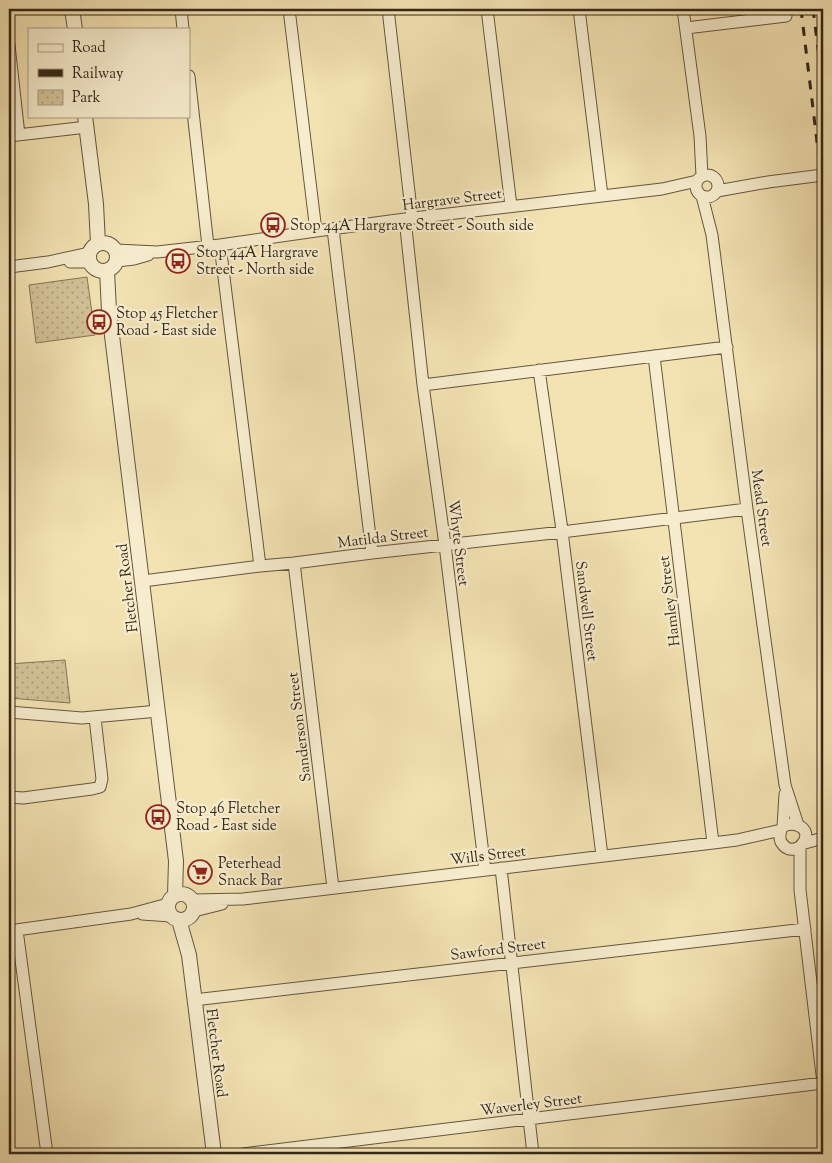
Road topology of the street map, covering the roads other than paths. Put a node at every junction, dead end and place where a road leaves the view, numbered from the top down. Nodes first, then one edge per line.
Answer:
1 (72, 9) edge
2 (181, 9) edge
3 (289, 9) edge
4 (388, 9) edge
5 (487, 9) edge
6 (579, 9) edge
7 (683, 9) edge
8 (786, 16) dead end
9 (75, 28) edge
10 (183, 28) edge
11 (686, 28) junction
12 (9, 44) edge
13 (10, 71) edge
14 (190, 83) edge
15 (86, 121) edge
16 (14, 136) edge
17 (823, 175) edge
18 (707, 186) junction
19 (602, 196) junction
20 (511, 206) junction
21 (409, 219) junction
22 (333, 229) junction
23 (316, 231) junction
24 (214, 246) junction
25 (103, 257) junction
26 (9, 267) edge
27 (727, 346) junction
28 (654, 356) junction
29 (539, 370) junction
30 (423, 386) junction
31 (747, 509) junction
32 (674, 518) junction
33 (562, 532) junction
34 (445, 545) junction
35 (372, 552) junction
36 (294, 563) junction
37 (260, 566) junction
38 (143, 581) junction
39 (158, 711) junction
40 (9, 712) edge
41 (95, 718) junction
42 (785, 785) junction
43 (9, 797) edge
44 (801, 828) junction
45 (823, 833) edge
46 (823, 838) edge
47 (790, 839) junction
48 (714, 843) junction
49 (602, 856) junction
50 (501, 868) junction
51 (485, 870) junction
52 (333, 888) junction
53 (182, 907) junction
54 (805, 928) junction
55 (13, 931) edge
56 (511, 962) junction
57 (194, 1000) junction
58 (823, 1083) edge
59 (529, 1119) junction
60 (47, 1154) edge
61 (214, 1154) edge
62 (243, 1154) edge
63 (533, 1154) edge

1 - 9 street
2 - 10 street
3 - 23 street
4 - 21 street, Whyte Street
5 - 20 street
6 - 19 street
7 - 11 street, Mead Street
8 - 11 street
11 - 18 street, Mead Street
12 - 13 street
13 - 16 street
14 - 24 street
15 - 16 street
15 - 25 street, Fletcher Road
17 - 18 street, Hargrave Street
18 - 19 street, Hargrave Street
18 - 27 street, Mead Street
19 - 20 street, Hargrave Street
20 - 21 street, Hargrave Street
21 - 22 street, Hargrave Street
21 - 30 street, Whyte Street
22 - 23 street, Hargrave Street
22 - 35 street
23 - 24 street, Hargrave Street
24 - 25 street, Hargrave Street
24 - 37 street
25 - 26 street, Hargrave Street
25 - 38 street, Fletcher Road
27 - 28 street
27 - 31 street, Mead Street
28 - 29 street
28 - 32 street, Hamley Street
29 - 30 street
29 - 33 street, Sandwell Street
30 - 34 street, Whyte Street
31 - 32 street, Matilda Street
31 - 42 street, Mead Street
32 - 33 street, Matilda Street
32 - 48 street, Hamley Street
33 - 34 street, Matilda Street
33 - 49 street, Sandwell Street
34 - 35 street, Matilda Street
34 - 51 street, Whyte Street
35 - 36 street, Matilda Street
36 - 37 street, Matilda Street
36 - 52 street, Sanderson Street
37 - 38 street, Matilda Street
38 - 39 street, Fletcher Road
39 - 41 street
39 - 53 street, Fletcher Road
40 - 41 street
41 - 43 street
42 - 44 street, Mead Street
42 - 47 street, Mead Street
44 - 45 street
44 - 47 street, Mead Street
44 - 47 street
46 - 47 street, Wills Street
47 - 48 street, Wills Street
47 - 54 street, Mead Street
48 - 49 street, Wills Street
49 - 50 street, Wills Street
50 - 51 street, Wills Street
50 - 56 street
51 - 52 street, Wills Street
52 - 53 street, Wills Street
53 - 55 street, Wills Street
53 - 57 street, Fletcher Road
54 - 56 street, Sawford Street
54 - 58 street, Mead Street
55 - 60 street
56 - 57 street, Sawford Street
56 - 59 street
57 - 61 street, Fletcher Road
58 - 59 street, Waverley Street
59 - 62 street, Waverley Street
59 - 63 street

